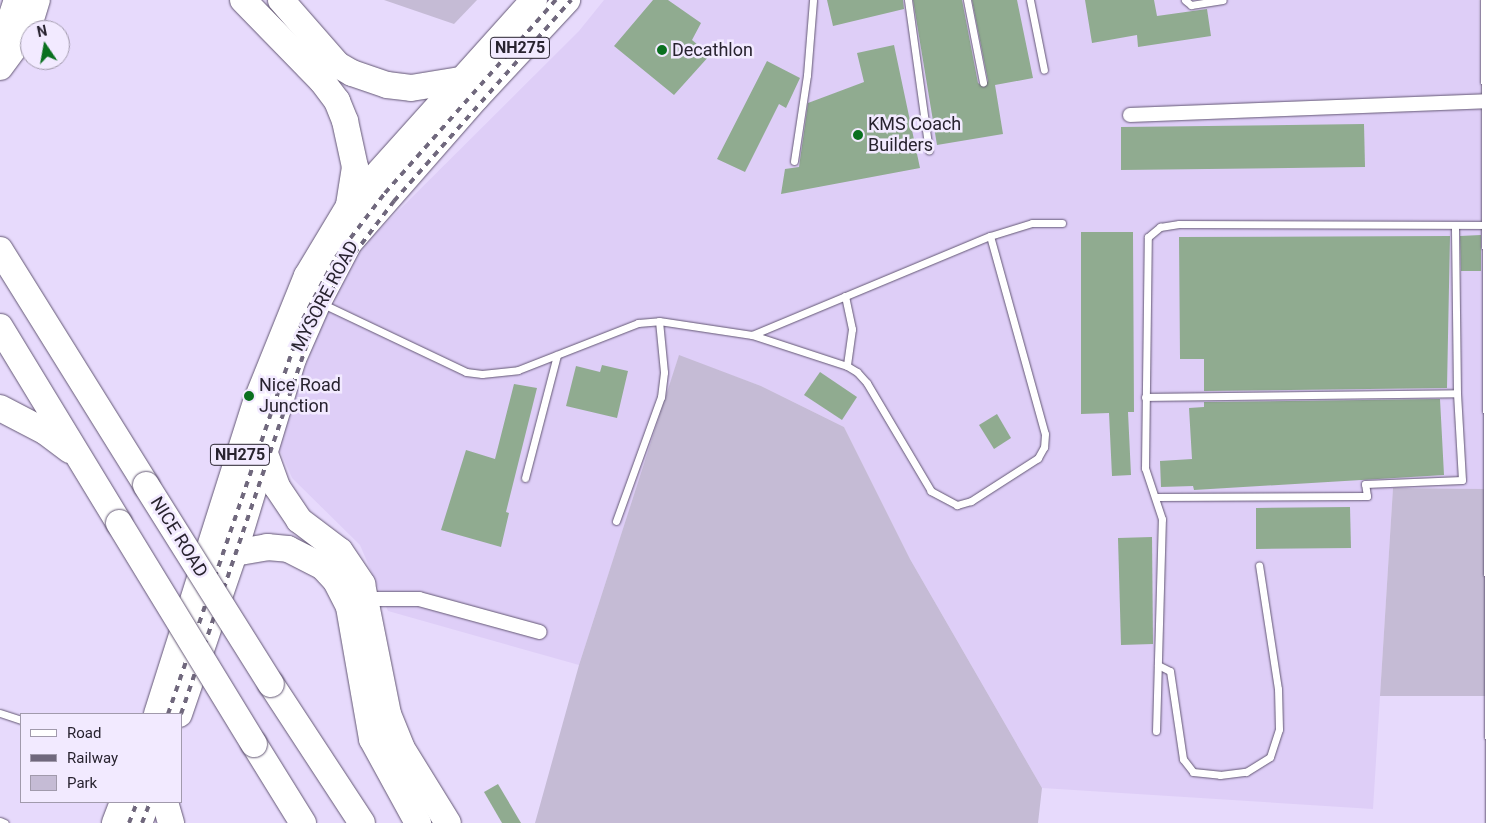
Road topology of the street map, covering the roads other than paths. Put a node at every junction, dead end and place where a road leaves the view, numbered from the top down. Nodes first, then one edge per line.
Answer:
1 (17, 0) edge
2 (37, 0) edge
3 (243, 0) edge
4 (281, 0) edge
5 (534, 0) edge
6 (567, 0) edge
7 (813, 0) edge
8 (908, 0) edge
9 (967, 0) edge
10 (1030, 0) edge
11 (1185, 0) edge
12 (1223, 0) edge
13 (1491, 0) edge
14 (0, 36) edge
15 (0, 67) edge
16 (1044, 70) dead end
17 (982, 82) dead end
18 (469, 89) junction
19 (1492, 101) junction
20 (1130, 115) dead end
21 (929, 151) dead end
22 (794, 160) dead end
23 (349, 206) junction
24 (1062, 223) dead end
25 (1454, 225) junction
26 (1494, 225) junction
27 (990, 236) junction
28 (1, 250) edge
29 (845, 296) junction
30 (318, 302) junction
31 (659, 321) junction
32 (0, 327) edge
33 (752, 335) junction
34 (556, 356) junction
35 (847, 366) junction
36 (1457, 393) junction
37 (1145, 397) junction
38 (0, 408) edge
39 (264, 451) junction
40 (82, 460) junction
41 (525, 478) dead end
42 (1156, 497) junction
43 (1494, 505) edge
44 (616, 521) dead end
45 (234, 553) junction
46 (1259, 565) dead end
47 (1495, 593) edge
48 (365, 599) junction
49 (540, 632) dead end
50 (1158, 665) junction
51 (0, 713) edge
52 (157, 713) edge
53 (180, 713) edge
54 (20, 720) edge
55 (1156, 731) dead end
56 (123, 803) edge
57 (148, 803) edge
58 (165, 803) edge
59 (0, 821) edge
60 (5, 823) edge
61 (115, 823) edge
62 (139, 823) edge
63 (171, 823) edge
64 (303, 823) edge
65 (362, 823) edge
66 (418, 823) edge
67 (448, 823) edge
68 (1496, 823) edge

1 - 14 highway
2 - 15 highway
3 - 23 highway
4 - 18 highway
5 - 18 highway, MYSORE ROAD / NH275
6 - 18 highway, MYSORE ROAD / NH275
7 - 22 lane
8 - 21 lane
9 - 17 lane
10 - 16 lane
11 - 12 lane
13 - 19 street
18 - 23 highway, MYSORE ROAD / NH275
18 - 30 highway, MYSORE ROAD / NH275
19 - 20 street
19 - 26 street
23 - 52 highway, MYSORE ROAD / NH275
24 - 27 lane
25 - 26 lane
25 - 36 lane
25 - 37 lane
26 - 43 street
27 - 29 lane
27 - 35 lane
28 - 65 highway, NICE ROAD, bridge
29 - 33 lane
29 - 35 lane
30 - 34 lane
30 - 39 highway, MYSORE ROAD / NH275
31 - 33 lane
31 - 34 lane
31 - 44 lane
32 - 40 highway
33 - 35 lane
34 - 41 lane
36 - 37 lane
36 - 42 lane
37 - 42 lane
38 - 40 highway
39 - 45 highway, MYSORE ROAD / NH275
39 - 48 highway
40 - 64 highway, bridge
42 - 50 lane
43 - 47 street
45 - 53 highway, MYSORE ROAD / NH275
45 - 66 highway
46 - 50 lane
47 - 68 street
48 - 49 street
48 - 67 highway
50 - 55 lane
51 - 54 lane
56 - 61 highway
57 - 62 highway
58 - 63 highway
59 - 60 lane

